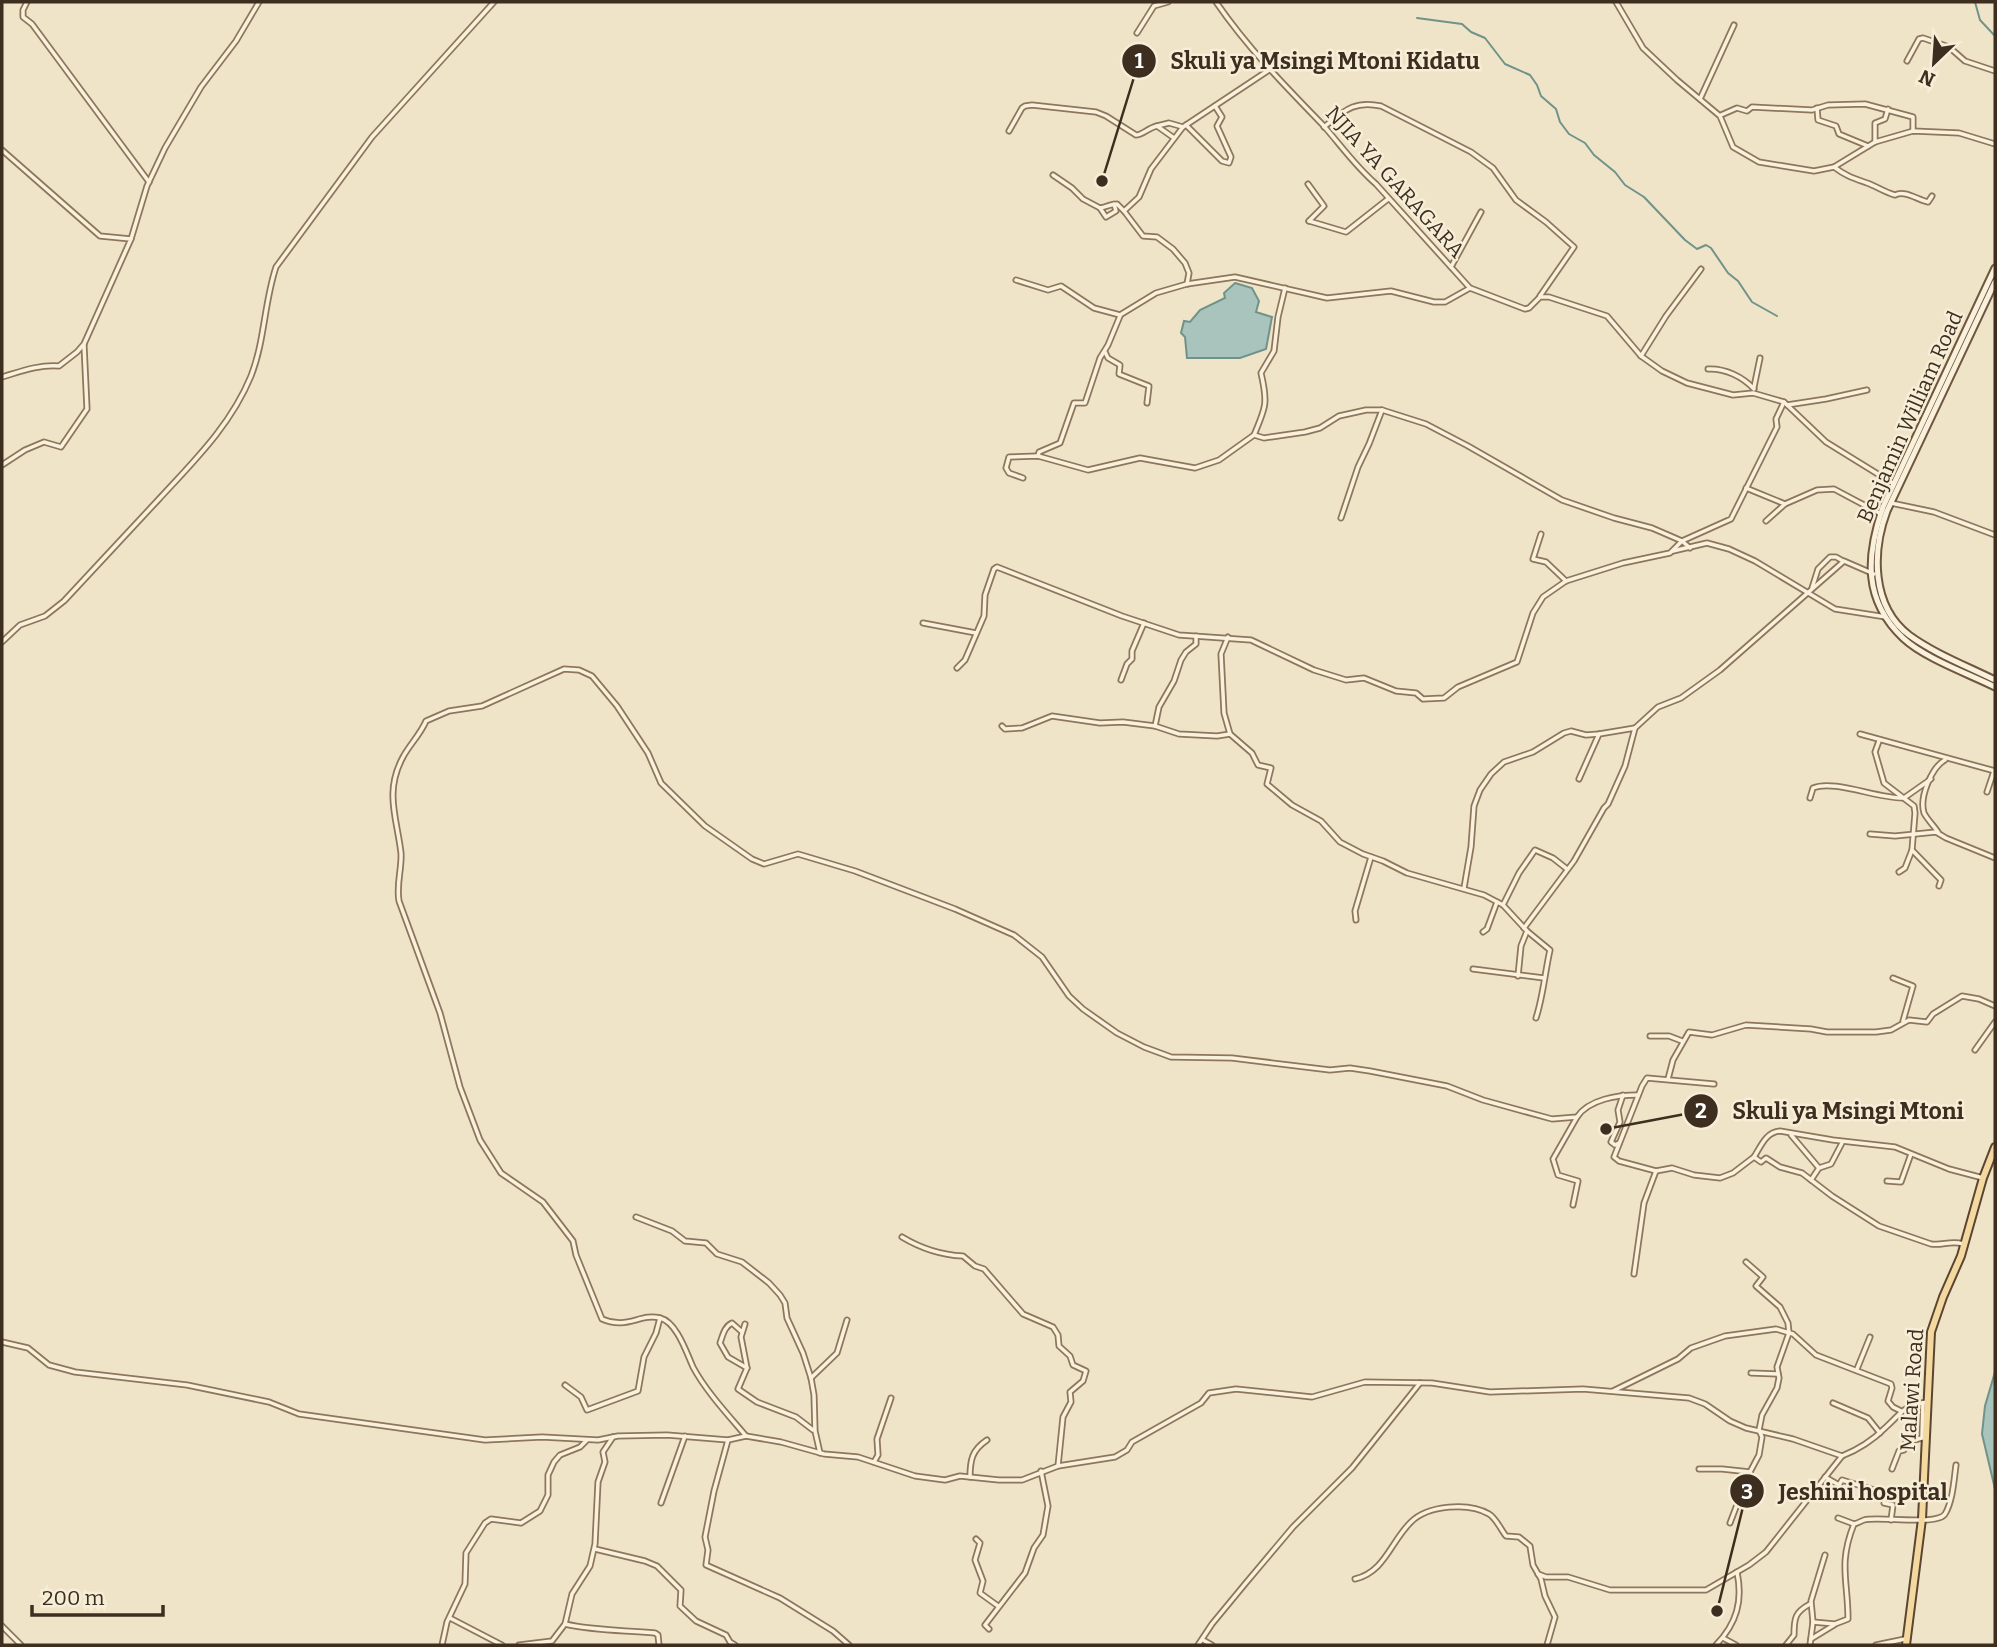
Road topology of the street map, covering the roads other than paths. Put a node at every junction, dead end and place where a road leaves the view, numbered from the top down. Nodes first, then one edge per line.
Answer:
1 (27, 2) edge
2 (259, 2) edge
3 (494, 2) edge
4 (1168, 2) edge
5 (1216, 2) edge
6 (1616, 2) edge
7 (1158, 3) edge
8 (1734, 25) dead end
9 (1137, 33) dead end
10 (1907, 61) dead end
11 (1269, 70) junction
12 (1995, 71) edge
13 (1700, 99) junction
14 (1215, 106) junction
15 (1817, 108) junction
16 (1888, 109) junction
17 (1720, 116) junction
18 (1184, 125) junction
19 (1157, 126) junction
20 (1324, 127) junction
21 (1009, 131) dead end
22 (1913, 131) junction
23 (1174, 138) junction
24 (1875, 142) junction
25 (1995, 144) edge
26 (1868, 146) junction
27 (2, 150) edge
28 (1834, 167) junction
29 (1054, 175) dead end
30 (149, 182) junction
31 (1308, 184) dead end
32 (1932, 195) dead end
33 (1388, 199) junction
34 (1114, 204) junction
35 (1100, 208) junction
36 (1124, 211) junction
37 (1481, 212) dead end
38 (131, 239) junction
39 (1451, 267) junction
40 (1995, 268) edge
41 (1701, 269) dead end
42 (1016, 280) dead end
43 (1995, 282) edge
44 (1187, 284) junction
45 (1285, 288) junction
46 (1470, 288) junction
47 (1540, 297) junction
48 (1120, 315) junction
49 (84, 344) junction
50 (1105, 352) junction
51 (1641, 356) junction
52 (1760, 358) dead end
53 (1708, 369) dead end
54 (2, 377) edge
55 (1867, 390) dead end
56 (1754, 391) junction
57 (1147, 402) dead end
58 (1786, 403) junction
59 (1382, 410) junction
60 (1254, 435) junction
61 (1038, 456) junction
62 (2, 465) edge
63 (1023, 478) dead end
64 (1897, 485) junction
65 (1746, 488) junction
66 (1891, 503) junction
67 (1785, 504) junction
68 (1881, 514) junction
69 (1341, 518) dead end
70 (1766, 521) dead end
71 (1541, 534) dead end
72 (1995, 536) edge
73 (1680, 543) junction
74 (1690, 548) junction
75 (1683, 550) junction
76 (1673, 551) junction
77 (1844, 561) junction
78 (1874, 574) junction
79 (1566, 580) junction
80 (1812, 588) junction
81 (1809, 593) junction
82 (1886, 617) junction
83 (923, 623) dead end
84 (1144, 623) junction
85 (976, 633) junction
86 (1196, 636) junction
87 (1228, 637) junction
88 (2, 642) edge
89 (957, 668) dead end
90 (1121, 680) dead end
91 (1995, 680) edge
92 (1995, 687) edge
93 (1002, 726) dead end
94 (1155, 726) junction
95 (1635, 728) junction
96 (1230, 734) junction
97 (1599, 734) junction
98 (1860, 734) dead end
99 (1879, 741) junction
100 (1947, 760) junction
101 (1994, 771) edge
102 (1579, 779) dead end
103 (1931, 779) junction
104 (1987, 792) dead end
105 (1810, 798) dead end
106 (1904, 798) junction
107 (1940, 833) junction
108 (1870, 834) dead end
109 (1912, 834) junction
110 (1912, 850) junction
111 (1371, 857) junction
112 (1995, 858) edge
113 (1567, 869) junction
114 (1899, 872) dead end
115 (1938, 886) dead end
116 (1464, 888) junction
117 (1497, 902) junction
118 (1503, 905) junction
119 (1356, 920) dead end
120 (1525, 929) junction
121 (1483, 932) dead end
122 (1473, 969) dead end
123 (1518, 976) junction
124 (1544, 978) junction
125 (1893, 978) dead end
126 (1995, 1006) edge
127 (1536, 1018) dead end
128 (1903, 1021) junction
129 (1995, 1022) edge
130 (1650, 1036) dead end
131 (1683, 1041) junction
132 (1975, 1050) dead end
133 (1668, 1079) junction
134 (1714, 1084) dead end
135 (1623, 1095) junction
136 (1638, 1095) junction
137 (1577, 1117) junction
138 (1791, 1134) junction
139 (1842, 1142) junction
140 (1619, 1143) junction
141 (1995, 1147) edge
142 (1911, 1154) junction
143 (1754, 1157) junction
144 (1819, 1168) junction
145 (1656, 1171) junction
146 (1983, 1178) junction
147 (1811, 1180) junction
148 (1887, 1181) dead end
149 (1573, 1205) dead end
150 (636, 1217) dead end
151 (902, 1237) dead end
152 (1965, 1244) junction
153 (1746, 1262) dead end
154 (1634, 1274) dead end
155 (660, 1318) junction
156 (847, 1320) dead end
157 (745, 1324) dead end
158 (742, 1332) junction
159 (1789, 1333) junction
160 (1870, 1338) dead end
161 (2, 1342) edge
162 (747, 1368) junction
163 (1857, 1369) junction
164 (1751, 1373) dead end
165 (1778, 1374) junction
166 (811, 1378) junction
167 (1420, 1383) junction
168 (565, 1385) dead end
169 (1611, 1392) junction
170 (891, 1398) dead end
171 (1926, 1402) junction
172 (1833, 1403) dead end
173 (1901, 1411) junction
174 (1759, 1430) junction
175 (815, 1432) junction
176 (1880, 1433) junction
177 (685, 1436) junction
178 (746, 1436) junction
179 (613, 1437) junction
180 (587, 1440) junction
181 (728, 1440) junction
182 (987, 1440) dead end
183 (820, 1453) junction
184 (1842, 1456) junction
185 (874, 1462) junction
186 (1956, 1465) dead end
187 (1058, 1466) junction
188 (1699, 1469) dead end
189 (1892, 1469) dead end
190 (1041, 1471) junction
191 (1750, 1472) junction
192 (970, 1477) junction
193 (1825, 1477) junction
194 (661, 1503) dead end
195 (1838, 1518) dead end
196 (1922, 1519) junction
197 (1891, 1520) junction
198 (1730, 1523) dead end
199 (1854, 1524) junction
200 (976, 1539) dead end
201 (595, 1549) junction
202 (1825, 1555) dead end
203 (1737, 1572) junction
204 (1538, 1574) junction
205 (1355, 1579) dead end
206 (1810, 1604) junction
207 (998, 1606) junction
208 (450, 1618) junction
209 (1813, 1622) junction
210 (565, 1623) junction
211 (1835, 1624) junction
212 (2, 1626) edge
213 (989, 1629) dead end
214 (1723, 1638) junction
215 (1811, 1639) junction
216 (1203, 1640) junction
217 (1907, 1642) edge
218 (21, 1645) edge
219 (442, 1645) edge
220 (502, 1645) edge
221 (519, 1645) edge
222 (659, 1645) edge
223 (735, 1645) edge
224 (849, 1645) edge
225 (1198, 1645) edge
226 (1212, 1645) edge
227 (1547, 1645) edge
228 (1716, 1645) edge
229 (1736, 1645) edge
230 (1786, 1645) edge
231 (1810, 1645) edge
232 (1876, 1645) edge

1 - 30 street
2 - 30 street
3 - 88 street
4 - 7 street
5 - 11 street, NJIA YA GARAGARA
6 - 13 street
7 - 9 street
8 - 13 street
10 - 12 street
11 - 14 street
11 - 20 street, NJIA YA GARAGARA
13 - 17 street
14 - 18 street
14 - 18 street
15 - 16 street
15 - 17 street
15 - 26 street
16 - 22 street
16 - 24 street
17 - 28 street
18 - 19 street
18 - 23 street
19 - 21 street
19 - 23 street
20 - 33 street, NJIA YA GARAGARA
20 - 47 street
22 - 24 street
22 - 25 street
23 - 36 street
24 - 26 street
26 - 28 street
27 - 38 street
28 - 32 street
29 - 35 street
30 - 38 street
31 - 33 street
33 - 39 street, NJIA YA GARAGARA
34 - 35 street
34 - 35 street
34 - 36 street
36 - 44 street
37 - 39 street
38 - 49 street
39 - 46 street, NJIA YA GARAGARA
40 - 64 main road, Benjamin William Road
41 - 51 street
42 - 48 street
43 - 64 main road, Benjamin William Road
44 - 45 street
44 - 48 street
45 - 46 street
45 - 60 street
46 - 47 street
47 - 51 street
48 - 50 street
49 - 54 street
49 - 62 street
50 - 57 street
50 - 61 street
51 - 56 street
52 - 56 street
53 - 56 street
55 - 58 street
56 - 58 street
58 - 64 street
58 - 65 street
59 - 60 street
59 - 69 street
59 - 73 street
60 - 61 street
61 - 63 street
64 - 66 main road, Benjamin William Road
64 - 68 main road, Benjamin William Road
65 - 67 street
65 - 73 street
66 - 72 street
66 - 78 main road, Benjamin William Road
67 - 68 street
67 - 70 street
68 - 78 main road, Benjamin William Road
71 - 79 street
73 - 74 street
73 - 75 street
73 - 76 street
74 - 75 street
74 - 81 street
75 - 76 street
76 - 79 street
77 - 78 street
77 - 80 street
77 - 80 street
78 - 82 main road, Benjamin William Road
78 - 91 main road, Benjamin William Road
79 - 87 street
80 - 81 street
81 - 82 street
81 - 95 street
82 - 92 main road, Benjamin William Road
83 - 85 street
84 - 85 street
84 - 86 street
84 - 90 street
85 - 89 street
86 - 87 street
86 - 94 street
87 - 96 street
93 - 94 street
94 - 96 street
95 - 97 street
95 - 113 street
96 - 111 street
97 - 102 street
97 - 116 street
98 - 99 street
99 - 100 street
99 - 106 street
100 - 101 street
100 - 103 street
101 - 104 street
103 - 106 street
103 - 107 street
105 - 106 street
106 - 109 street
107 - 109 street
107 - 112 street
108 - 109 street
109 - 110 street
110 - 114 street
110 - 115 street
111 - 116 street
111 - 119 street
113 - 118 street
113 - 120 street
116 - 117 street
117 - 118 street
117 - 121 street
118 - 120 street
120 - 123 street
120 - 124 street
122 - 123 street
123 - 124 street
124 - 127 street
125 - 128 street
126 - 128 street
128 - 131 street
129 - 132 street
130 - 131 street
131 - 133 street
133 - 134 street
133 - 136 street
135 - 136 street
135 - 137 street
135 - 140 street
136 - 140 street
137 - 149 street
137 - 155 street
138 - 139 street
138 - 143 street
138 - 144 street
139 - 142 street
139 - 144 street
140 - 145 street
141 - 146 main road, Malawi Road
142 - 146 street
142 - 148 street
143 - 145 street
143 - 147 street
144 - 147 street
145 - 154 street
146 - 152 main road, Malawi Road
147 - 152 street
150 - 166 street
151 - 187 street
152 - 171 main road, Malawi Road
153 - 159 street
155 - 168 street
155 - 178 street
156 - 166 street
157 - 158 street
158 - 162 street
158 - 162 street
159 - 163 street
159 - 165 street
159 - 169 street
160 - 163 street
161 - 180 street
162 - 175 street
163 - 173 street
164 - 165 street
165 - 174 street
166 - 175 street
167 - 169 street
167 - 187 street
167 - 216 street
169 - 174 street
170 - 185 street
171 - 173 street
171 - 189 street
171 - 196 main road, Malawi Road
172 - 176 street
173 - 176 street
174 - 184 street
174 - 191 street
175 - 183 street
176 - 184 street
177 - 179 street
177 - 181 street
177 - 194 street
178 - 181 street
178 - 183 street
179 - 180 street
179 - 201 street
180 - 208 street
181 - 224 street
182 - 192 street
183 - 185 street
184 - 193 street
185 - 192 street
186 - 196 street
187 - 190 street
188 - 191 street
190 - 192 street
190 - 207 street
191 - 198 street
193 - 197 street
193 - 203 street
195 - 199 street
196 - 197 street
196 - 217 main road, Malawi Road
197 - 199 street
199 - 211 street
200 - 207 street
201 - 210 street
201 - 223 street
202 - 206 street
203 - 204 street
203 - 214 street
204 - 205 street
204 - 227 street
206 - 209 street
206 - 230 street
207 - 213 street
208 - 219 street
208 - 220 street
209 - 211 street
209 - 215 street
210 - 221 street
210 - 222 street
211 - 215 street
212 - 218 street
214 - 228 street
214 - 229 street
215 - 231 street
216 - 225 street
216 - 226 street
217 - 232 street

